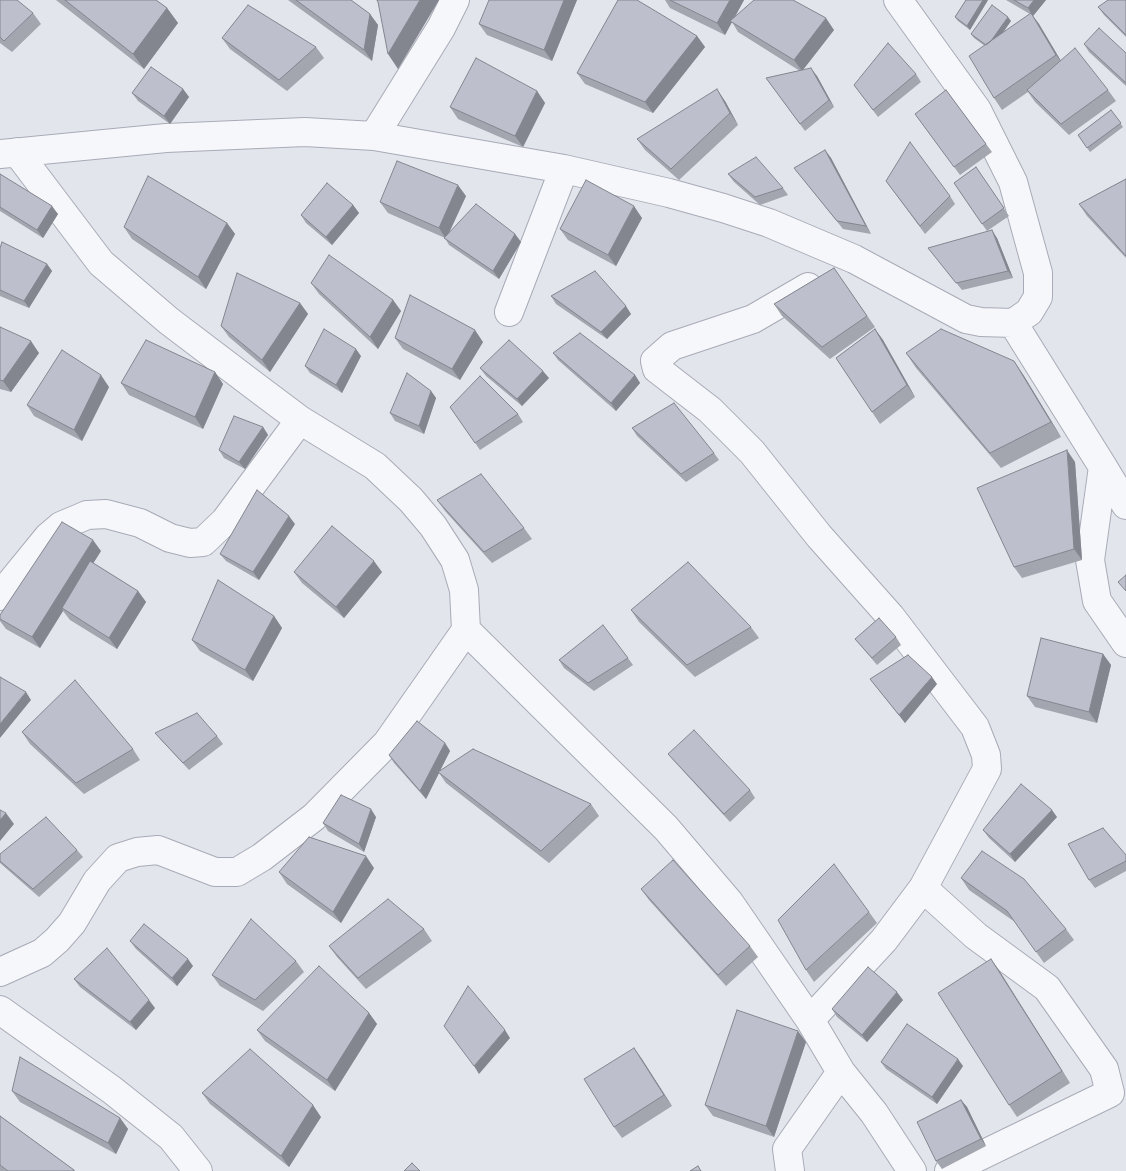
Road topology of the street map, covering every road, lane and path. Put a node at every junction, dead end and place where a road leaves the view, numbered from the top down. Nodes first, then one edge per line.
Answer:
1 (455, 0) edge
2 (898, 0) edge
3 (374, 136) junction
4 (8, 153) edge
5 (564, 170) junction
6 (854, 259) junction
7 (509, 312) dead end
8 (1013, 323) junction
9 (300, 420) junction
10 (1104, 467) junction
11 (1126, 505) edge
12 (0, 596) edge
13 (466, 630) junction
14 (1126, 643) edge
15 (923, 888) junction
16 (0, 972) edge
17 (0, 1010) edge
18 (810, 1020) junction
19 (841, 1072) junction
20 (198, 1171) edge
21 (790, 1171) edge
22 (912, 1171) edge
23 (949, 1171) edge

1 - 3 street
2 - 8 street
3 - 4 street
3 - 5 street
4 - 9 street
5 - 6 street
5 - 7 street
6 - 8 street
6 - 15 street
8 - 10 street
9 - 12 street
9 - 13 street
10 - 11 street
10 - 14 street
13 - 16 street
13 - 18 street
15 - 18 street
15 - 23 street
17 - 20 street
18 - 19 street
19 - 21 street
19 - 22 street

